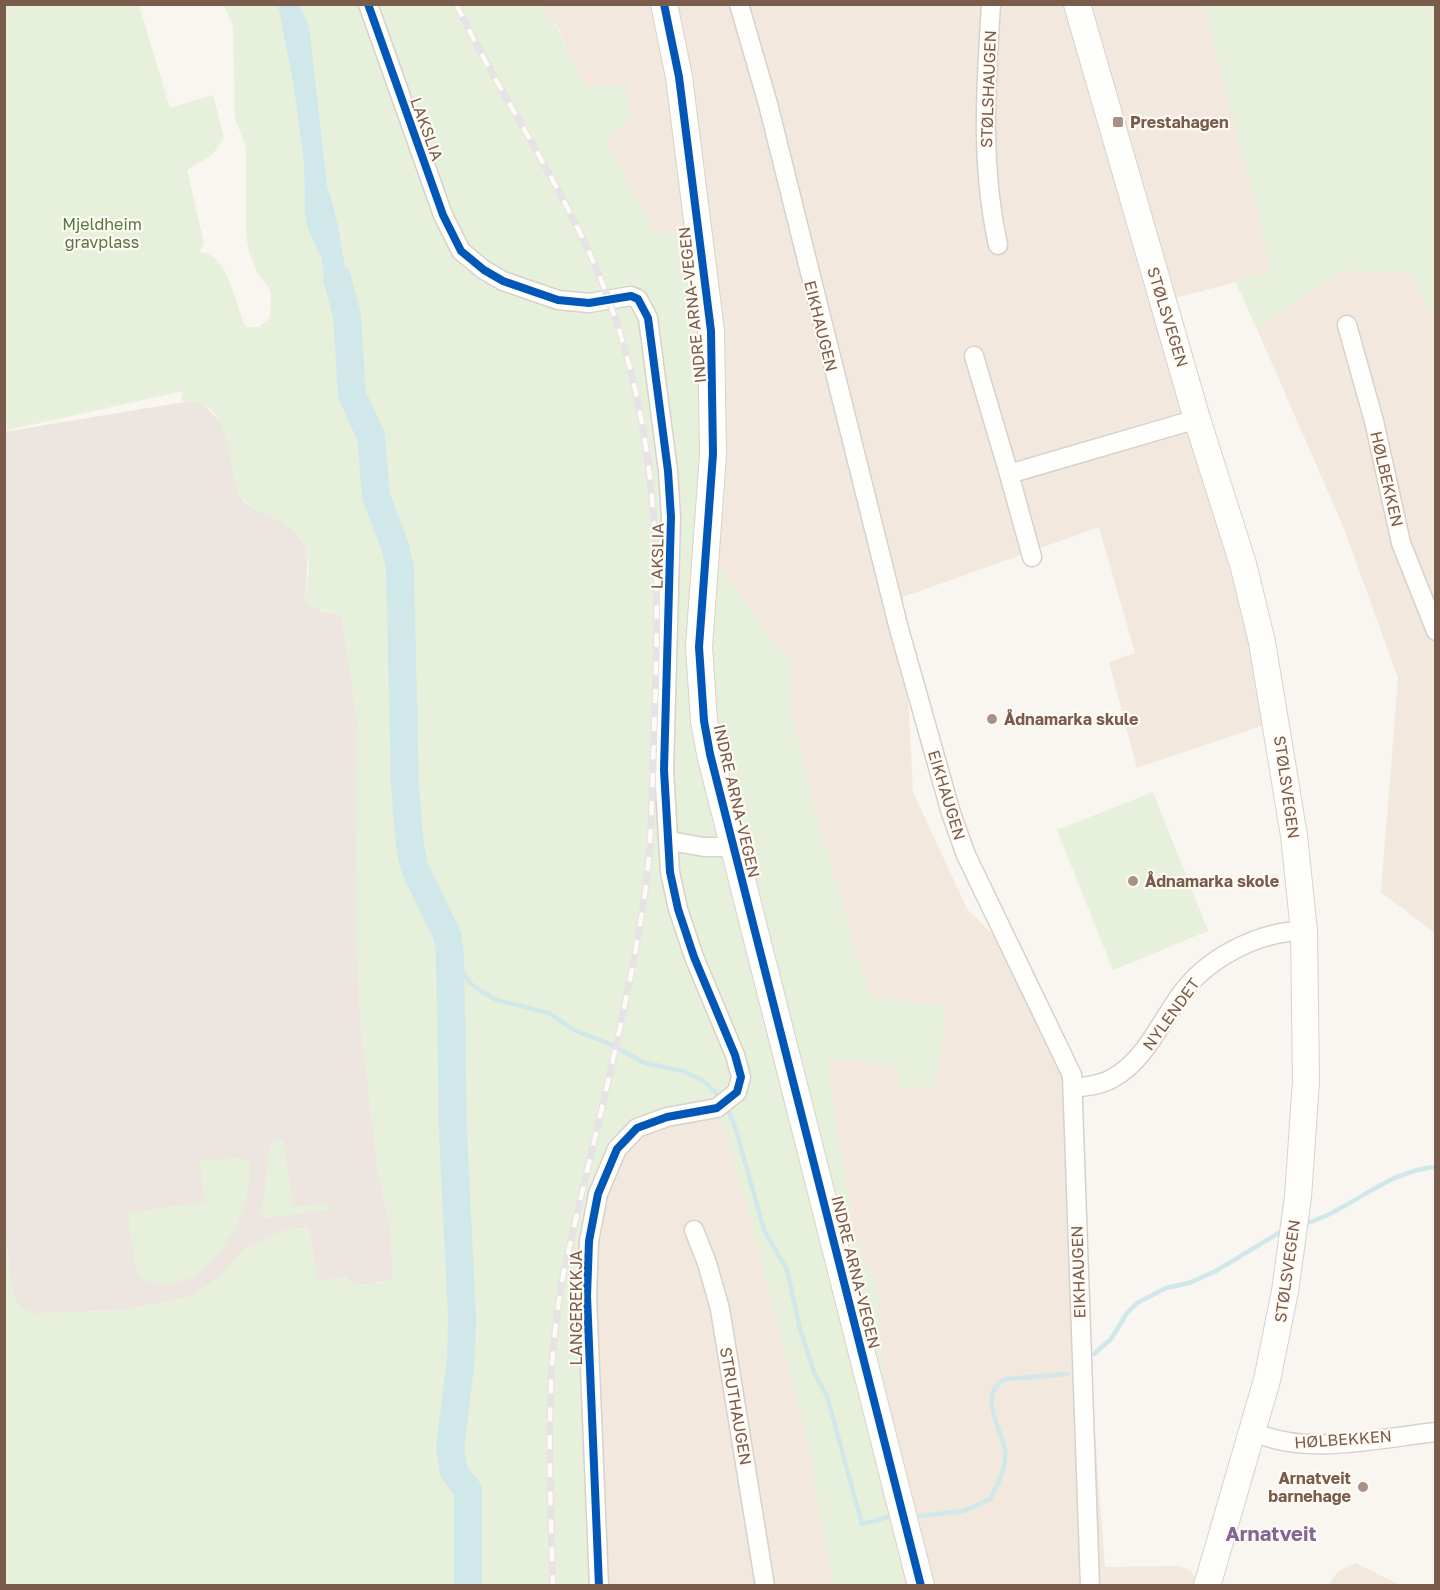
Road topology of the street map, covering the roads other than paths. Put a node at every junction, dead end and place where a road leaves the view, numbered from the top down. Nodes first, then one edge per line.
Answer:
1 (368, 4) edge
2 (664, 4) edge
3 (739, 4) edge
4 (991, 4) edge
5 (1077, 4) edge
6 (998, 244) dead end
7 (1347, 325) dead end
8 (974, 356) dead end
9 (1197, 419) junction
10 (1009, 474) junction
11 (1032, 557) dead end
12 (1436, 631) edge
13 (669, 841) junction
14 (734, 847) junction
15 (1304, 931) junction
16 (1074, 1088) junction
17 (694, 1230) dead end
18 (1252, 1431) junction
19 (1436, 1432) edge
20 (599, 1586) edge
21 (765, 1586) edge
22 (921, 1586) edge
23 (1090, 1586) edge
24 (1207, 1586) edge

1 - 13 street, LAKSLIA
2 - 14 street, INDRE ARNA-VEGEN
3 - 16 street, EIKHAUGEN
4 - 6 street, STØLSHAUGEN
5 - 9 street, STØLSVEGEN
7 - 12 street, HØLBEKKEN
8 - 10 street
9 - 10 street
9 - 15 street, STØLSVEGEN
10 - 11 street
13 - 14 street
13 - 20 street, LANGEREKKJA
14 - 22 street, INDRE ARNA-VEGEN
15 - 16 street, NYLENDET
15 - 18 street, STØLSVEGEN
16 - 23 street, EIKHAUGEN
17 - 21 street, STRUTHAUGEN
18 - 19 street, HØLBEKKEN
18 - 24 street, STØLSVEGEN

